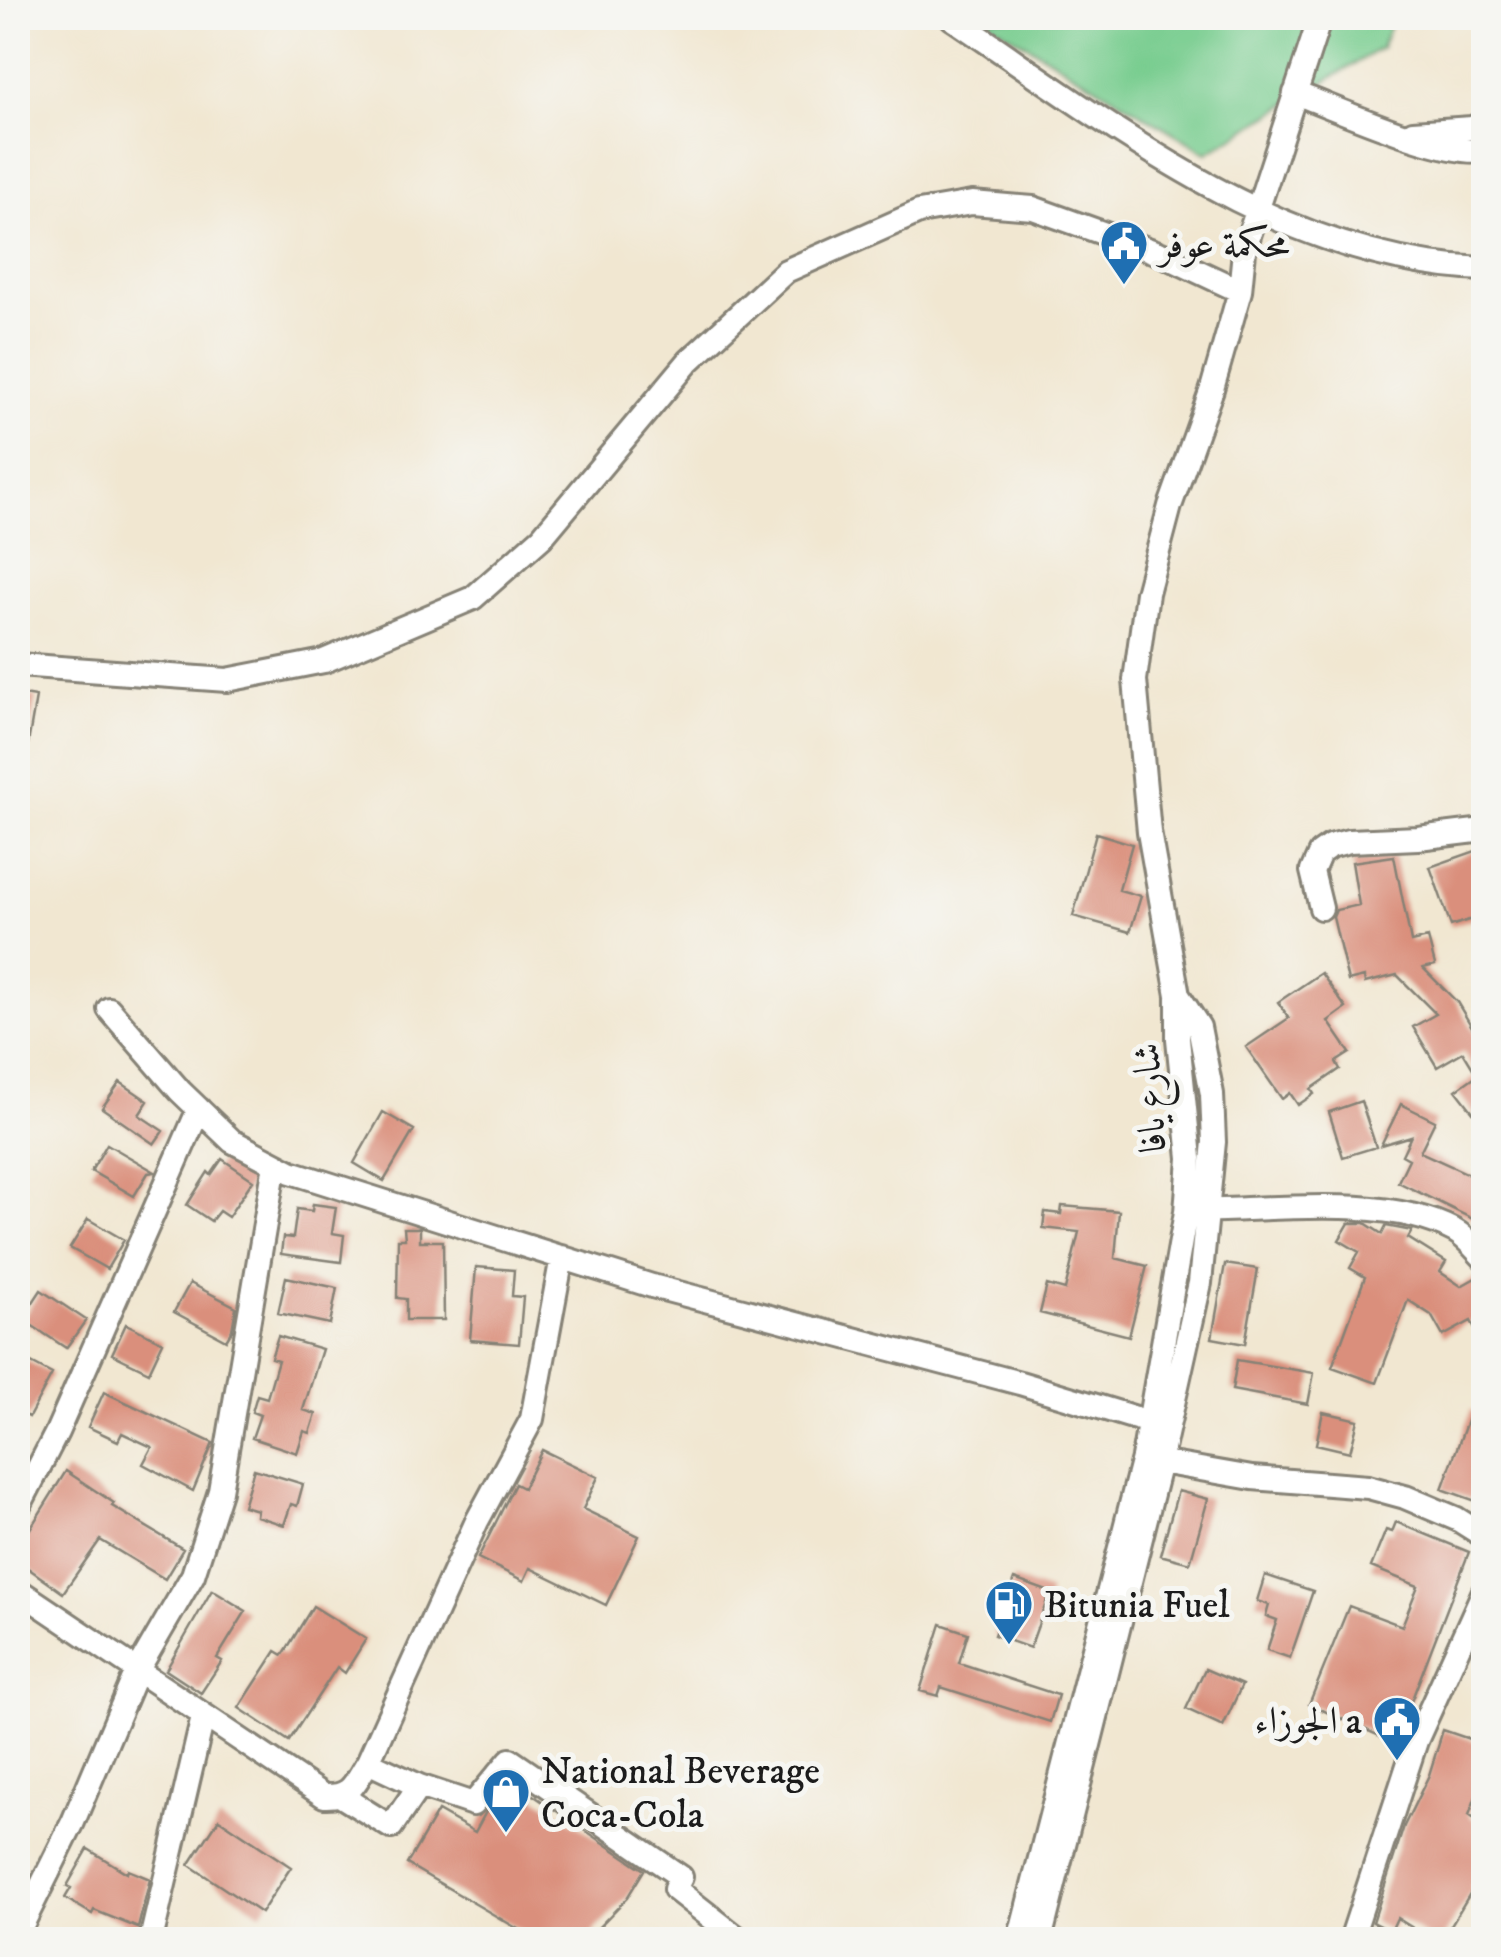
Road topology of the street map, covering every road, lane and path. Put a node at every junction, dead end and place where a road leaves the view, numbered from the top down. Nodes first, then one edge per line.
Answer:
1 (952, 18) edge
2 (1320, 18) edge
3 (1296, 92) junction
4 (1484, 123) edge
5 (1404, 132) junction
6 (1484, 150) edge
7 (1256, 212) junction
8 (1484, 270) edge
9 (1240, 292) junction
10 (18, 665) edge
11 (1484, 830) edge
12 (1321, 908) dead end
13 (109, 1009) dead end
14 (199, 1109) junction
15 (275, 1164) junction
16 (1198, 1211) junction
17 (562, 1257) junction
18 (1484, 1258) edge
19 (1149, 1422) junction
20 (1160, 1462) junction
21 (18, 1508) edge
22 (1484, 1536) edge
23 (18, 1590) edge
24 (1484, 1591) edge
25 (136, 1672) junction
26 (203, 1717) junction
27 (368, 1762) junction
28 (418, 1786) junction
29 (341, 1796) junction
30 (26, 1897) edge
31 (18, 1932) edge
32 (151, 1940) edge
33 (740, 1940) edge
34 (1020, 1940) edge
35 (1040, 1940) edge
36 (1352, 1940) edge

1 - 7 street
2 - 3 street, شارع يافا
3 - 5 street
3 - 7 street, شارع يافا
4 - 5 street
5 - 6 street
7 - 8 street
7 - 9 street, شارع يافا
9 - 10 street
9 - 16 street, شارع يافا
11 - 12 street
13 - 14 street
14 - 15 street
14 - 21 street
15 - 17 street
15 - 25 street
16 - 18 street
16 - 19 street, شارع يافا
16 - 20 street
17 - 19 street
17 - 27 street
19 - 34 street, شارع يافا
20 - 22 street
20 - 35 street
23 - 25 street
24 - 36 street
25 - 26 street
25 - 30 street
26 - 29 street
26 - 32 street
27 - 28 street
27 - 29 street
28 - 29 street
28 - 33 street
30 - 31 street

